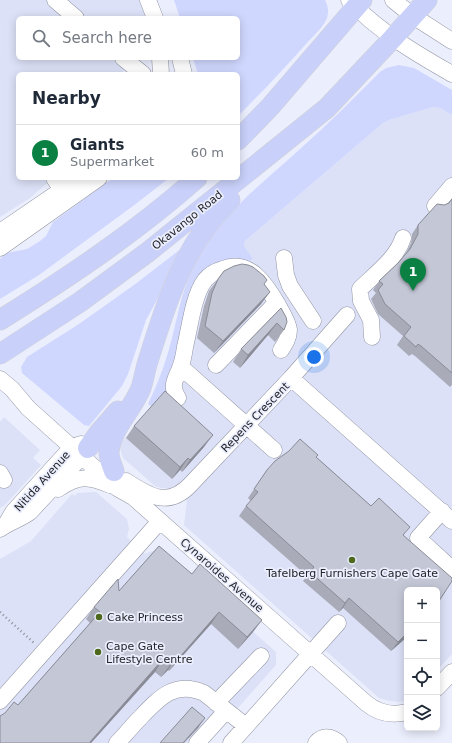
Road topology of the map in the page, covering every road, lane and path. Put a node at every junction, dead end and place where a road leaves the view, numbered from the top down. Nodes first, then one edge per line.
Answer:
1 (55, 0) edge
2 (148, 0) edge
3 (160, 0) edge
4 (393, 0) edge
5 (426, 0) edge
6 (356, 3) edge
7 (74, 16) edge
8 (154, 16) edge
9 (165, 16) edge
10 (412, 16) junction
11 (393, 38) junction
12 (452, 40) edge
13 (126, 60) edge
14 (160, 60) edge
15 (180, 60) edge
16 (140, 72) edge
17 (161, 72) edge
18 (184, 72) edge
19 (452, 74) edge
20 (327, 108) junction
21 (240, 138) edge
22 (240, 178) edge
23 (72, 180) edge
24 (96, 180) edge
25 (195, 180) edge
26 (238, 180) edge
27 (58, 184) edge
28 (452, 186) edge
29 (435, 206) edge
30 (0, 232) edge
31 (403, 238) dead end
32 (0, 248) edge
33 (284, 258) dead end
34 (276, 303) junction
35 (347, 315) dead end
36 (4, 317) edge
37 (313, 321) dead end
38 (372, 337) dead end
39 (281, 350) dead end
40 (0, 354) edge
41 (216, 365) dead end
42 (146, 367) junction
43 (181, 367) junction
44 (291, 378) junction
45 (6, 384) edge
46 (178, 398) dead end
47 (246, 425) junction
48 (81, 449) junction
49 (274, 450) dead end
50 (118, 479) junction
51 (44, 498) junction
52 (447, 516) edge
53 (160, 521) junction
54 (3, 527) edge
55 (452, 569) edge
56 (0, 612) edge
57 (338, 623) dead end
58 (44, 652) junction
59 (310, 654) junction
60 (262, 656) dead end
61 (452, 672) edge
62 (440, 685) edge
63 (0, 701) edge
64 (221, 707) junction
65 (404, 712) edge
66 (246, 726) junction
67 (117, 743) edge
68 (197, 743) edge
69 (231, 743) edge
70 (316, 743) edge
71 (339, 743) edge

1 - 7 street
2 - 8 street
3 - 9 street
4 - 10 street
5 - 10 main road, Okavango Road
6 - 11 street
6 - 21 main road
10 - 11 main road, Okavango Road
10 - 12 street
11 - 19 street
11 - 20 main road, Okavango Road
13 - 16 street
14 - 17 street
15 - 18 street
20 - 22 main road, Okavango Road
20 - 42 main road
23 - 27 street
24 - 32 street
25 - 36 main road
26 - 40 main road, Okavango Road
27 - 30 street
28 - 29 street
31 - 38 street
33 - 37 street
34 - 39 street
34 - 41 street
34 - 43 street
35 - 44 street
42 - 48 main road
42 - 50 main road
43 - 46 street
43 - 47 street
44 - 47 street, Repens Crescent
44 - 52 street, Repens Crescent
45 - 48 street, Cynaroides Avenue
47 - 49 street
47 - 50 street, Repens Crescent
48 - 50 street, Cynaroides Avenue
48 - 51 street, Nitida Avenue
48 - 54 street, Nitida Avenue
50 - 51 street, Nitida Avenue
50 - 53 street, Cynaroides Avenue
51 - 54 street, Nitida Avenue
52 - 55 street
53 - 58 street
53 - 59 street, Cynaroides Avenue
56 - 58 path
57 - 59 street
58 - 63 street
59 - 65 street, Cynaroides Avenue
59 - 66 street
60 - 64 street
61 - 62 street
64 - 66 street
64 - 67 street
64 - 68 street
66 - 69 street
70 - 71 street

